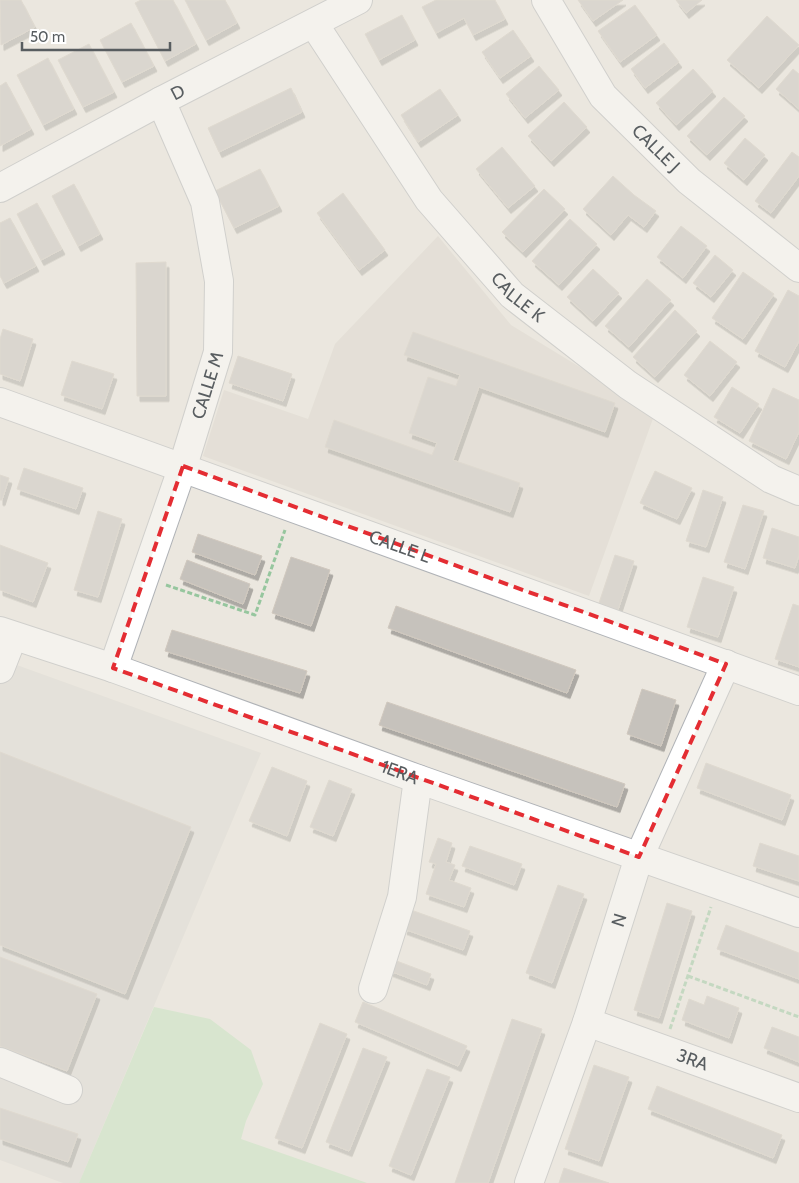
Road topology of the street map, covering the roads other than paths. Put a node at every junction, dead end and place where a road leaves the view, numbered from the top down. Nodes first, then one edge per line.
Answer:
1 (358, 0) edge
2 (546, 0) edge
3 (314, 24) junction
4 (161, 101) junction
5 (0, 188) edge
6 (799, 268) edge
7 (0, 402) edge
8 (182, 466) junction
9 (799, 491) edge
10 (6, 634) edge
11 (726, 664) junction
12 (113, 668) junction
13 (0, 669) edge
14 (799, 690) edge
15 (418, 779) junction
16 (639, 857) junction
17 (799, 913) edge
18 (373, 989) dead end
19 (587, 1022) junction
20 (0, 1062) edge
21 (68, 1090) dead end
22 (799, 1098) edge
23 (529, 1183) edge

1 - 3 street, D
2 - 6 street, CALLE J
3 - 4 street, D
3 - 9 street, CALLE K
4 - 5 street, D
4 - 8 street, CALLE M
7 - 8 street, CALLE L
8 - 11 street, CALLE L
8 - 12 street, CALLE M
10 - 12 street, 1ERA
10 - 13 street
11 - 14 street, CALLE L
11 - 16 street, N
12 - 15 street, 1ERA
15 - 16 street, 1ERA
15 - 18 street
16 - 17 street, 1ERA
16 - 19 street, N
19 - 22 street, 3RA
19 - 23 street, N
20 - 21 street

